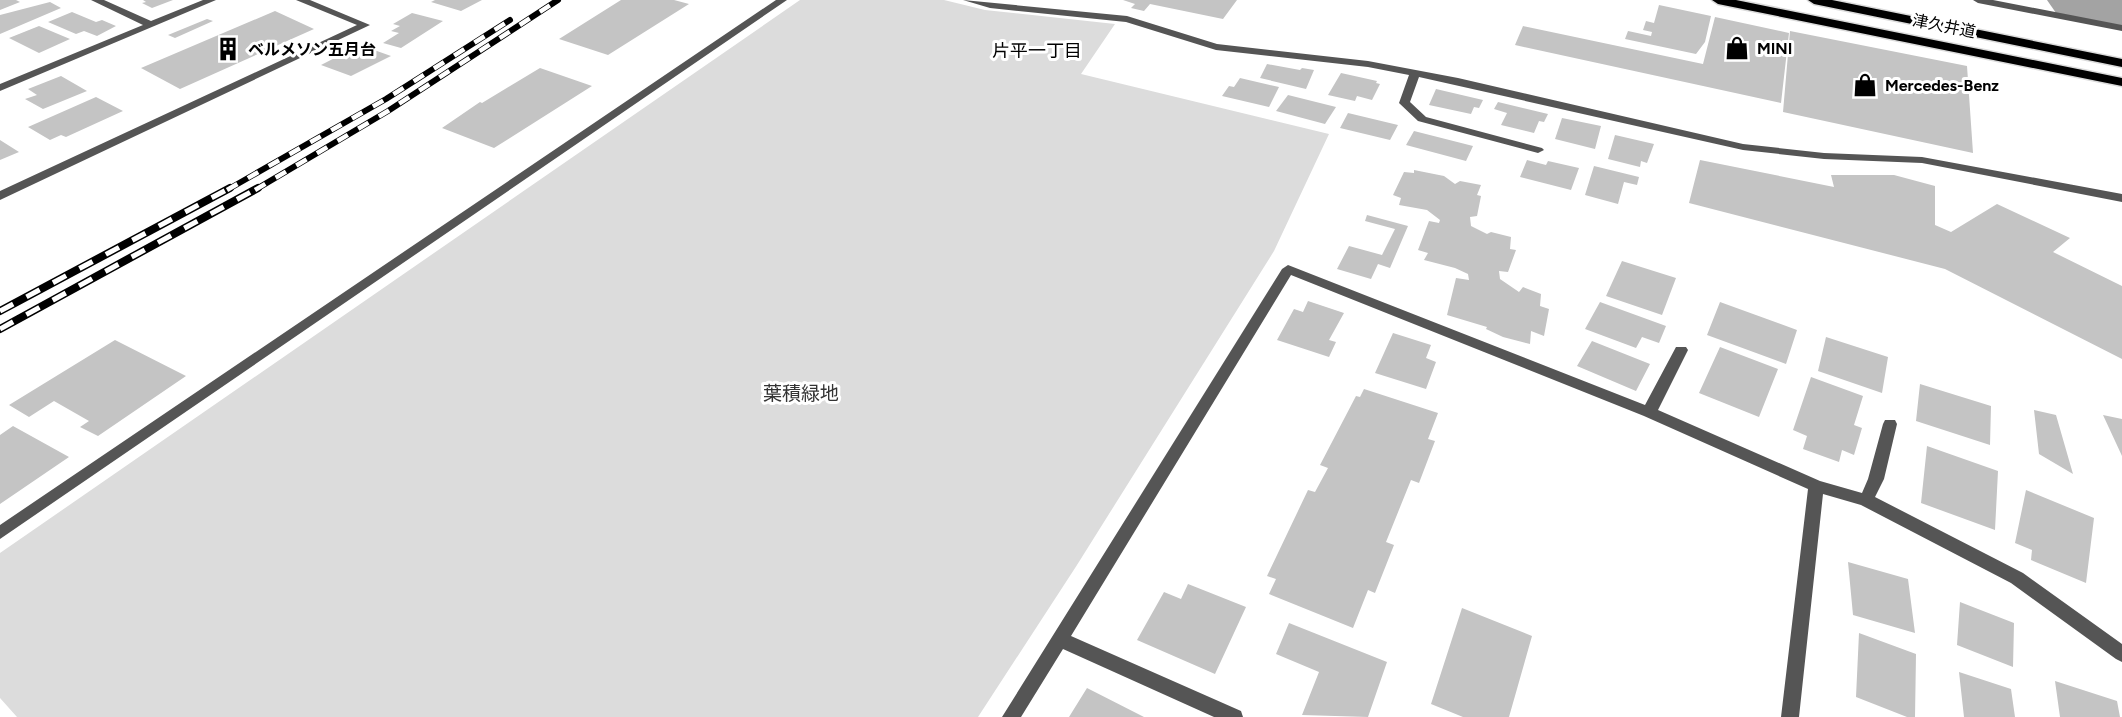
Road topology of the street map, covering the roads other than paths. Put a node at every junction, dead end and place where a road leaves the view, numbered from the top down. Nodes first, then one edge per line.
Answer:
1 (96, 0) edge
2 (211, 0) edge
3 (301, 0) edge
4 (782, 0) edge
5 (968, 0) edge
6 (1718, 0) edge
7 (1814, 0) edge
8 (1978, 0) edge
9 (151, 25) junction
10 (2122, 28) edge
11 (2122, 63) edge
12 (1415, 73) junction
13 (2122, 82) edge
14 (0, 88) edge
15 (1538, 150) dead end
16 (0, 196) edge
17 (2122, 198) edge
18 (1681, 350) dead end
19 (1649, 412) junction
20 (1890, 424) dead end
21 (1816, 486) junction
22 (1866, 500) junction
23 (0, 533) edge
24 (1059, 639) junction
25 (2122, 654) edge
26 (1011, 717) edge
27 (1234, 717) edge
28 (1790, 717) edge

1 - 9 street
2 - 9 street
3 - 16 street
4 - 23 street
5 - 12 street
6 - 13 main road, 津久井道
7 - 11 main road, 津久井道
8 - 10 street
9 - 14 street
12 - 15 street
12 - 17 street
18 - 19 street
19 - 21 street
19 - 24 street
20 - 22 street
21 - 22 street
21 - 28 street
22 - 25 street
24 - 26 street
24 - 27 street

